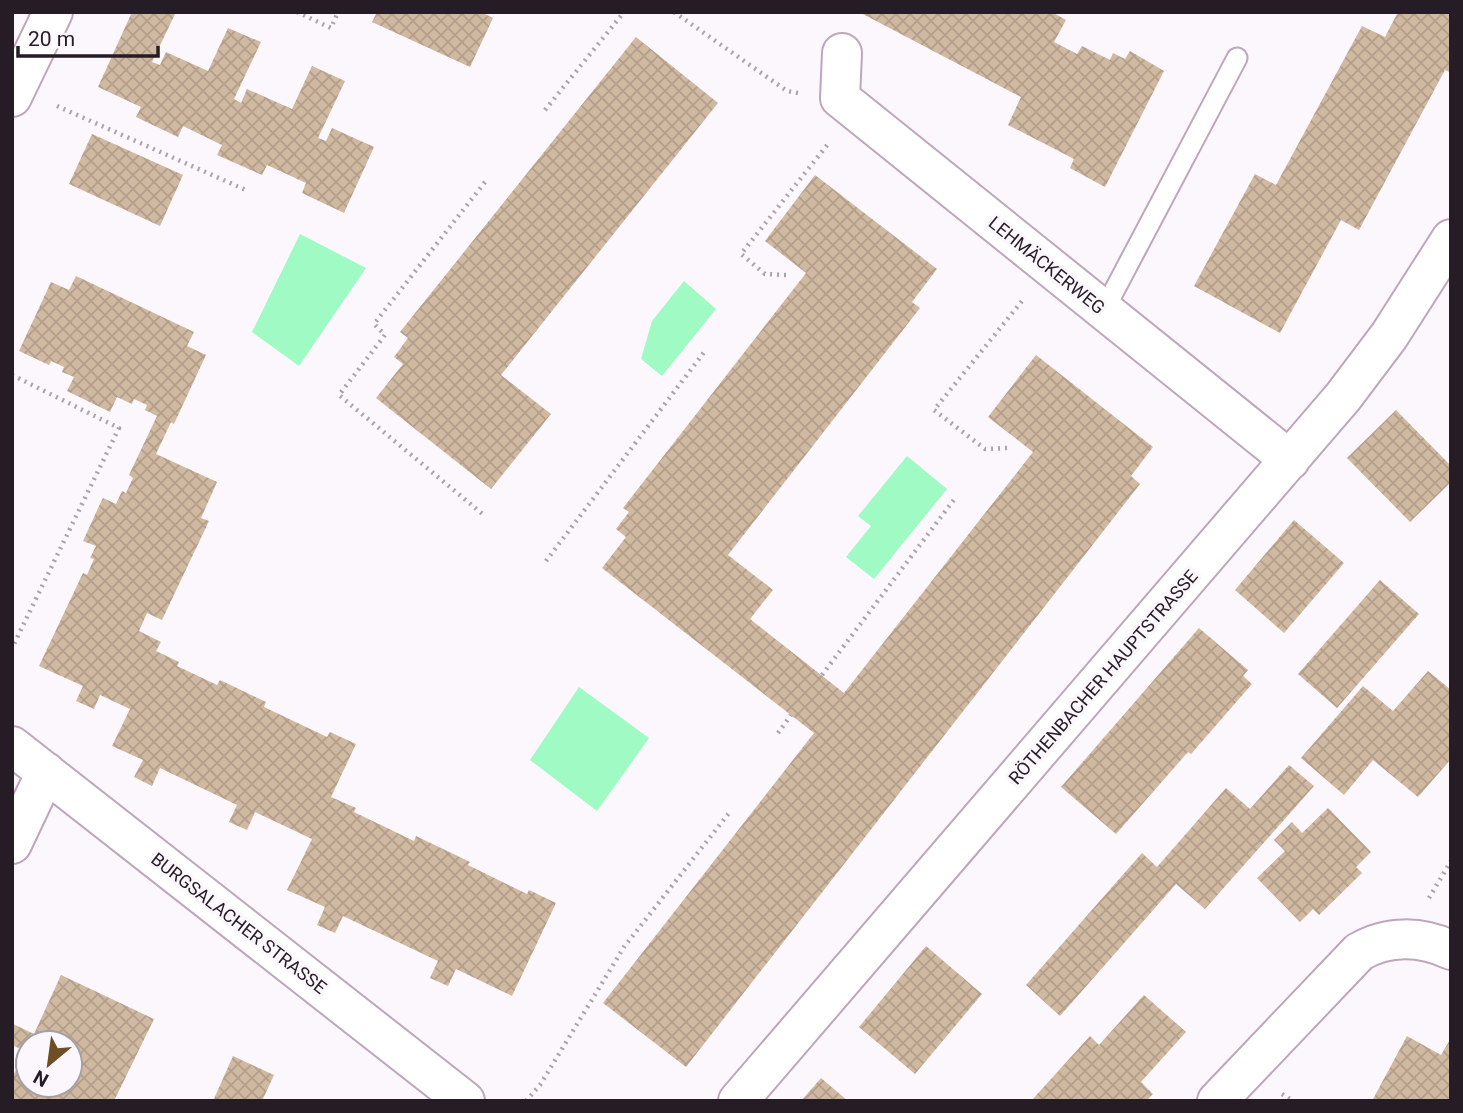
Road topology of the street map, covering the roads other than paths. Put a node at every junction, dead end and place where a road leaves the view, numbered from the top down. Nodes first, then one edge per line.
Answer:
1 (53, 12) edge
2 (842, 53) dead end
3 (1237, 58) dead end
4 (14, 93) edge
5 (1451, 239) edge
6 (1438, 286) edge
7 (1104, 310) junction
8 (1290, 460) junction
9 (12, 746) edge
10 (46, 772) junction
11 (12, 844) edge
12 (1451, 950) edge
13 (465, 1101) edge
14 (738, 1101) edge
15 (1217, 1101) edge

1 - 4 street
2 - 7 street, LEHMÄCKERWEG
3 - 7 lane
5 - 6 street, RÖTHENBACHER HAUPTSTRASSE
6 - 8 street, RÖTHENBACHER HAUPTSTRASSE
7 - 8 street, LEHMÄCKERWEG
8 - 14 street, RÖTHENBACHER HAUPTSTRASSE
9 - 10 street, BURGSALACHER STRASSE
10 - 11 street
10 - 13 street, BURGSALACHER STRASSE
12 - 15 street

